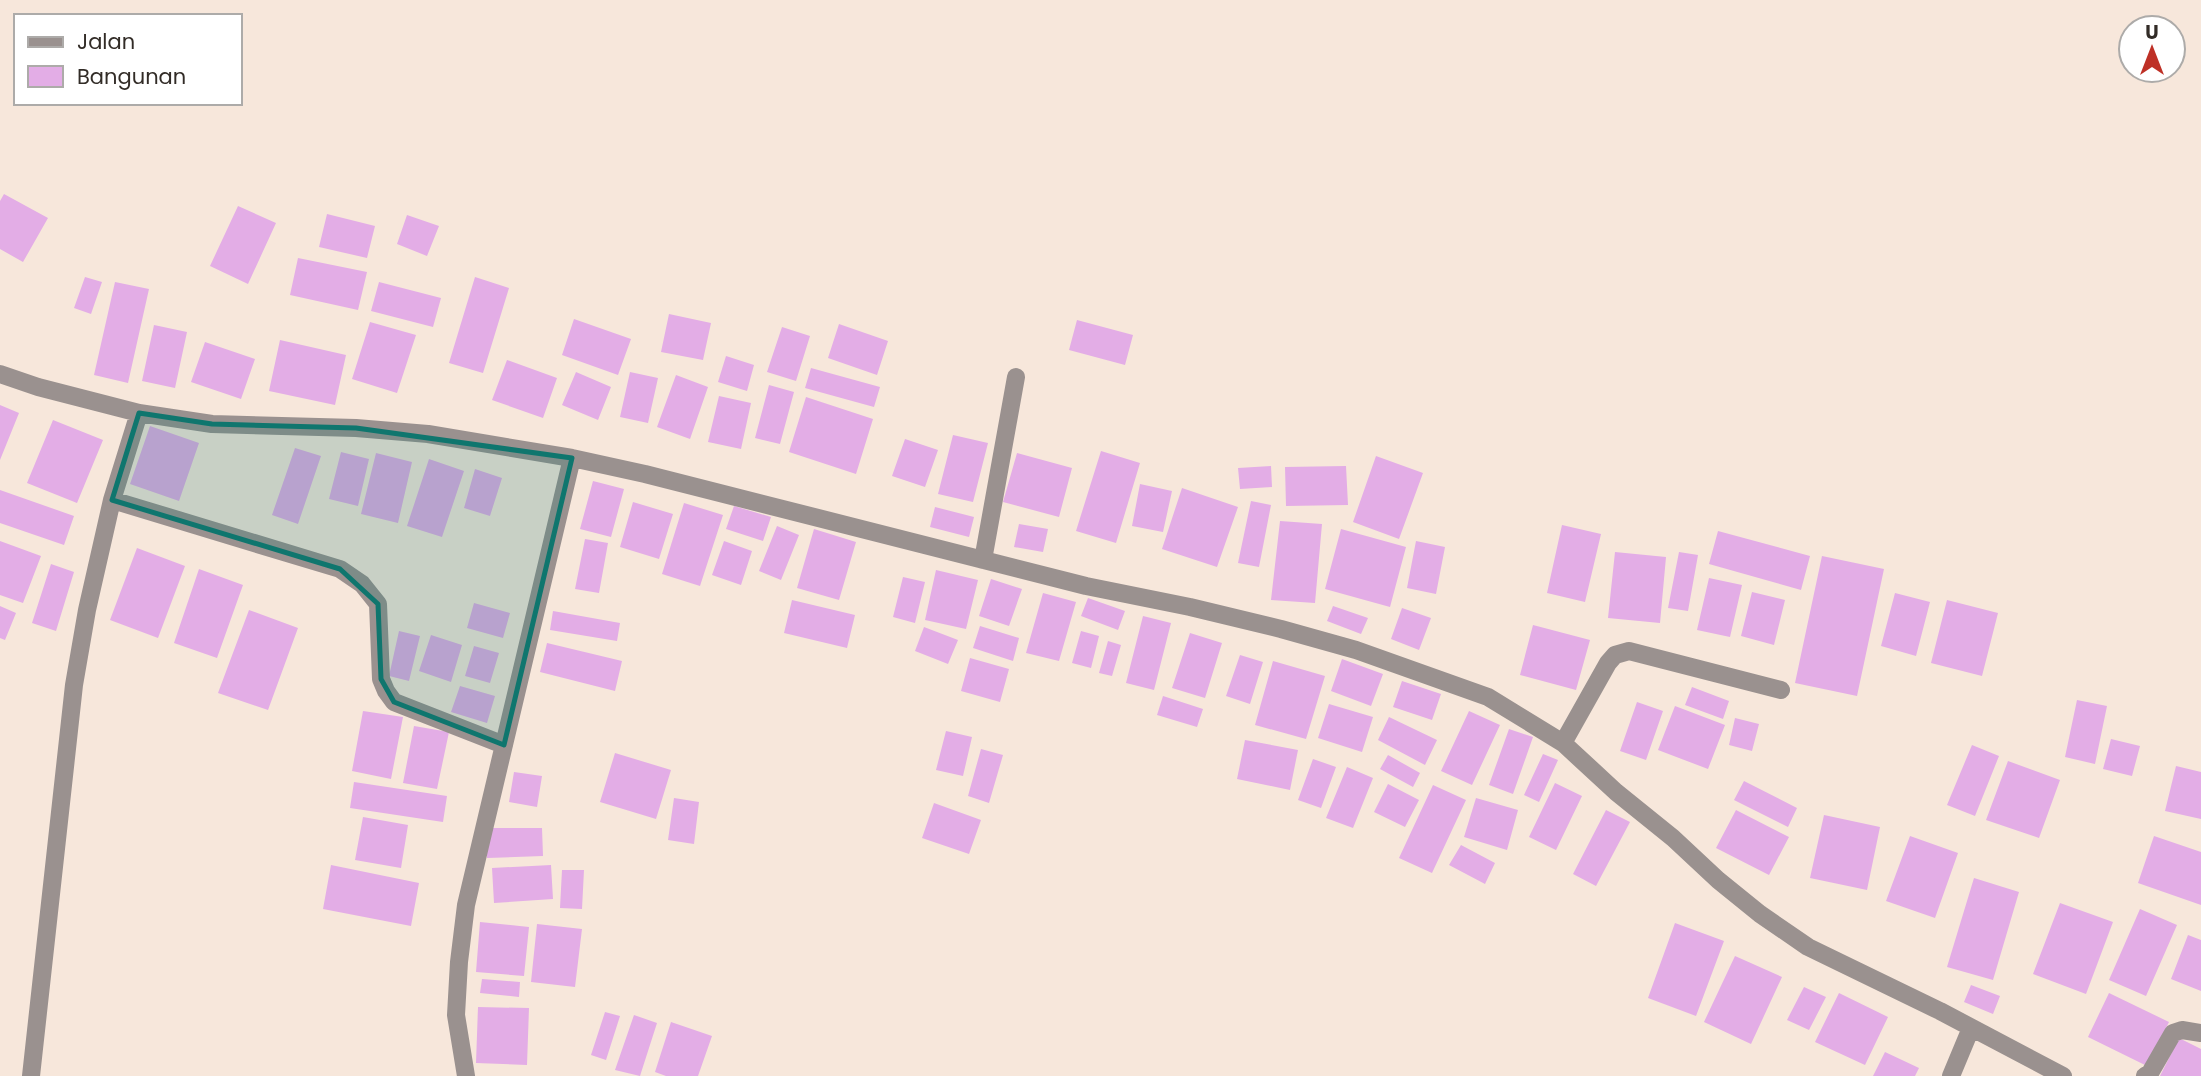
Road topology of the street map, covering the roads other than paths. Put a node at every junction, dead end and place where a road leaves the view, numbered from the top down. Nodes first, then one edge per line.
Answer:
1 (0, 374) edge
2 (1016, 377) dead end
3 (139, 413) junction
4 (572, 458) junction
5 (112, 500) junction
6 (983, 560) junction
7 (1781, 690) dead end
8 (1563, 743) junction
9 (504, 745) junction
10 (1971, 1028) junction
11 (2201, 1033) edge
12 (31, 1076) edge
13 (466, 1076) edge
14 (1951, 1076) edge
15 (2063, 1076) edge
16 (2145, 1076) edge

1 - 3 street
2 - 6 street
3 - 4 street
3 - 5 street
4 - 6 street
4 - 9 street
5 - 9 street
5 - 12 street
6 - 8 street
7 - 8 street
8 - 10 street
9 - 13 street
10 - 14 street
10 - 15 street
11 - 16 street

